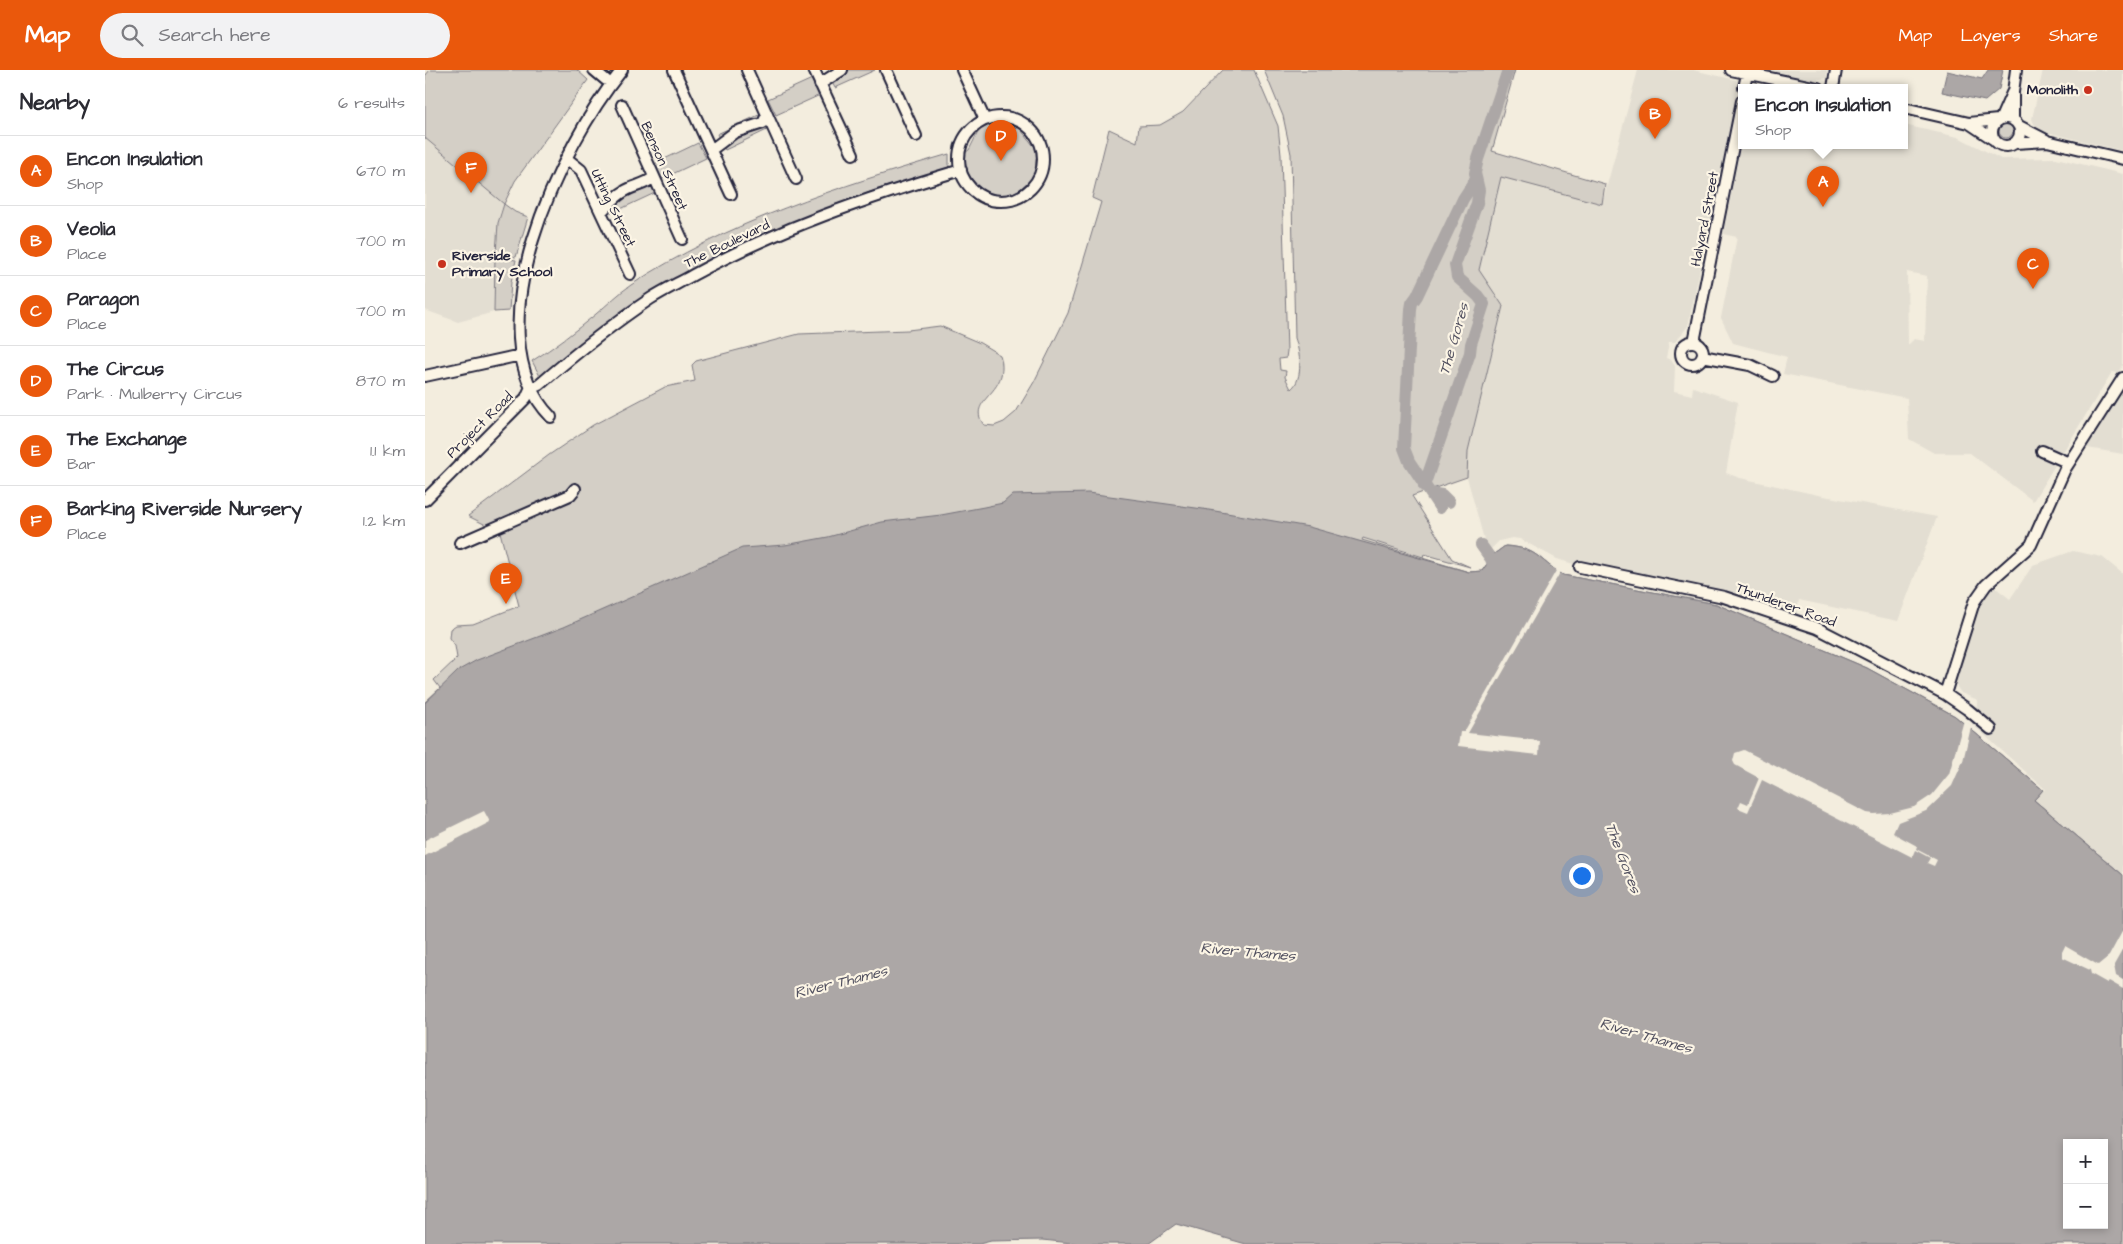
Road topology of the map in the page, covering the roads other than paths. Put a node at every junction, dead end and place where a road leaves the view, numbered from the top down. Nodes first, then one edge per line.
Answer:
1 (594, 70) edge
2 (622, 70) edge
3 (674, 70) edge
4 (747, 70) edge
5 (814, 70) edge
6 (842, 70) edge
7 (886, 70) edge
8 (962, 70) edge
9 (1731, 70) edge
10 (1836, 70) edge
11 (2016, 70) edge
12 (1747, 74) junction
13 (606, 80) dead end
14 (820, 84) junction
15 (1745, 84) edge
16 (1798, 84) edge
17 (1834, 84) edge
18 (2013, 92) junction
19 (622, 105) dead end
20 (1908, 109) edge
21 (767, 115) junction
22 (2000, 119) junction
23 (985, 120) junction
24 (1738, 121) edge
25 (1969, 123) junction
26 (2016, 123) junction
27 (916, 136) dead end
28 (1993, 139) junction
29 (2047, 141) junction
30 (2015, 143) junction
31 (711, 150) junction
32 (853, 154) dead end
33 (566, 158) junction
34 (2123, 159) edge
35 (961, 170) junction
36 (654, 177) junction
37 (796, 179) dead end
38 (731, 194) dead end
39 (601, 212) junction
40 (682, 239) dead end
41 (630, 274) dead end
42 (1694, 342) junction
43 (521, 355) junction
44 (1703, 356) junction
45 (425, 376) edge
46 (1773, 376) dead end
47 (2123, 378) edge
48 (530, 389) junction
49 (551, 417) dead end
50 (2042, 451) dead end
51 (2069, 463) junction
52 (575, 489) dead end
53 (425, 500) edge
54 (460, 543) dead end
55 (1580, 567) dead end
56 (1945, 694) junction
57 (1991, 729) dead end

1 - 13 street
2 - 33 street
3 - 31 street
4 - 21 street
5 - 14 street
6 - 14 street
7 - 27 street
8 - 23 street
9 - 12 street
10 - 17 street
11 - 18 street
12 - 15 street
12 - 16 street
14 - 32 street
18 - 22 street
18 - 26 street
19 - 36 street, Benson Street
20 - 25 street
21 - 31 street
21 - 37 street
22 - 25 street
22 - 26 street
22 - 28 street
23 - 35 street
23 - 35 street
24 - 42 street, Halyard Street
25 - 28 street
26 - 29 street
26 - 30 street
28 - 30 street
29 - 30 street
29 - 34 street
31 - 38 street
33 - 39 street, Utting Street
33 - 43 street
35 - 48 street, The Boulevard
36 - 39 street
36 - 40 street, Benson Street
39 - 41 street, Utting Street
42 - 44 street
42 - 44 street, Halyard Street
43 - 45 street
43 - 48 street
44 - 46 street
47 - 51 street
48 - 49 street
48 - 53 street, Project Road
50 - 51 street
51 - 56 street
52 - 54 street
55 - 56 street, Thunderer Road
56 - 57 street, Thunderer Road

